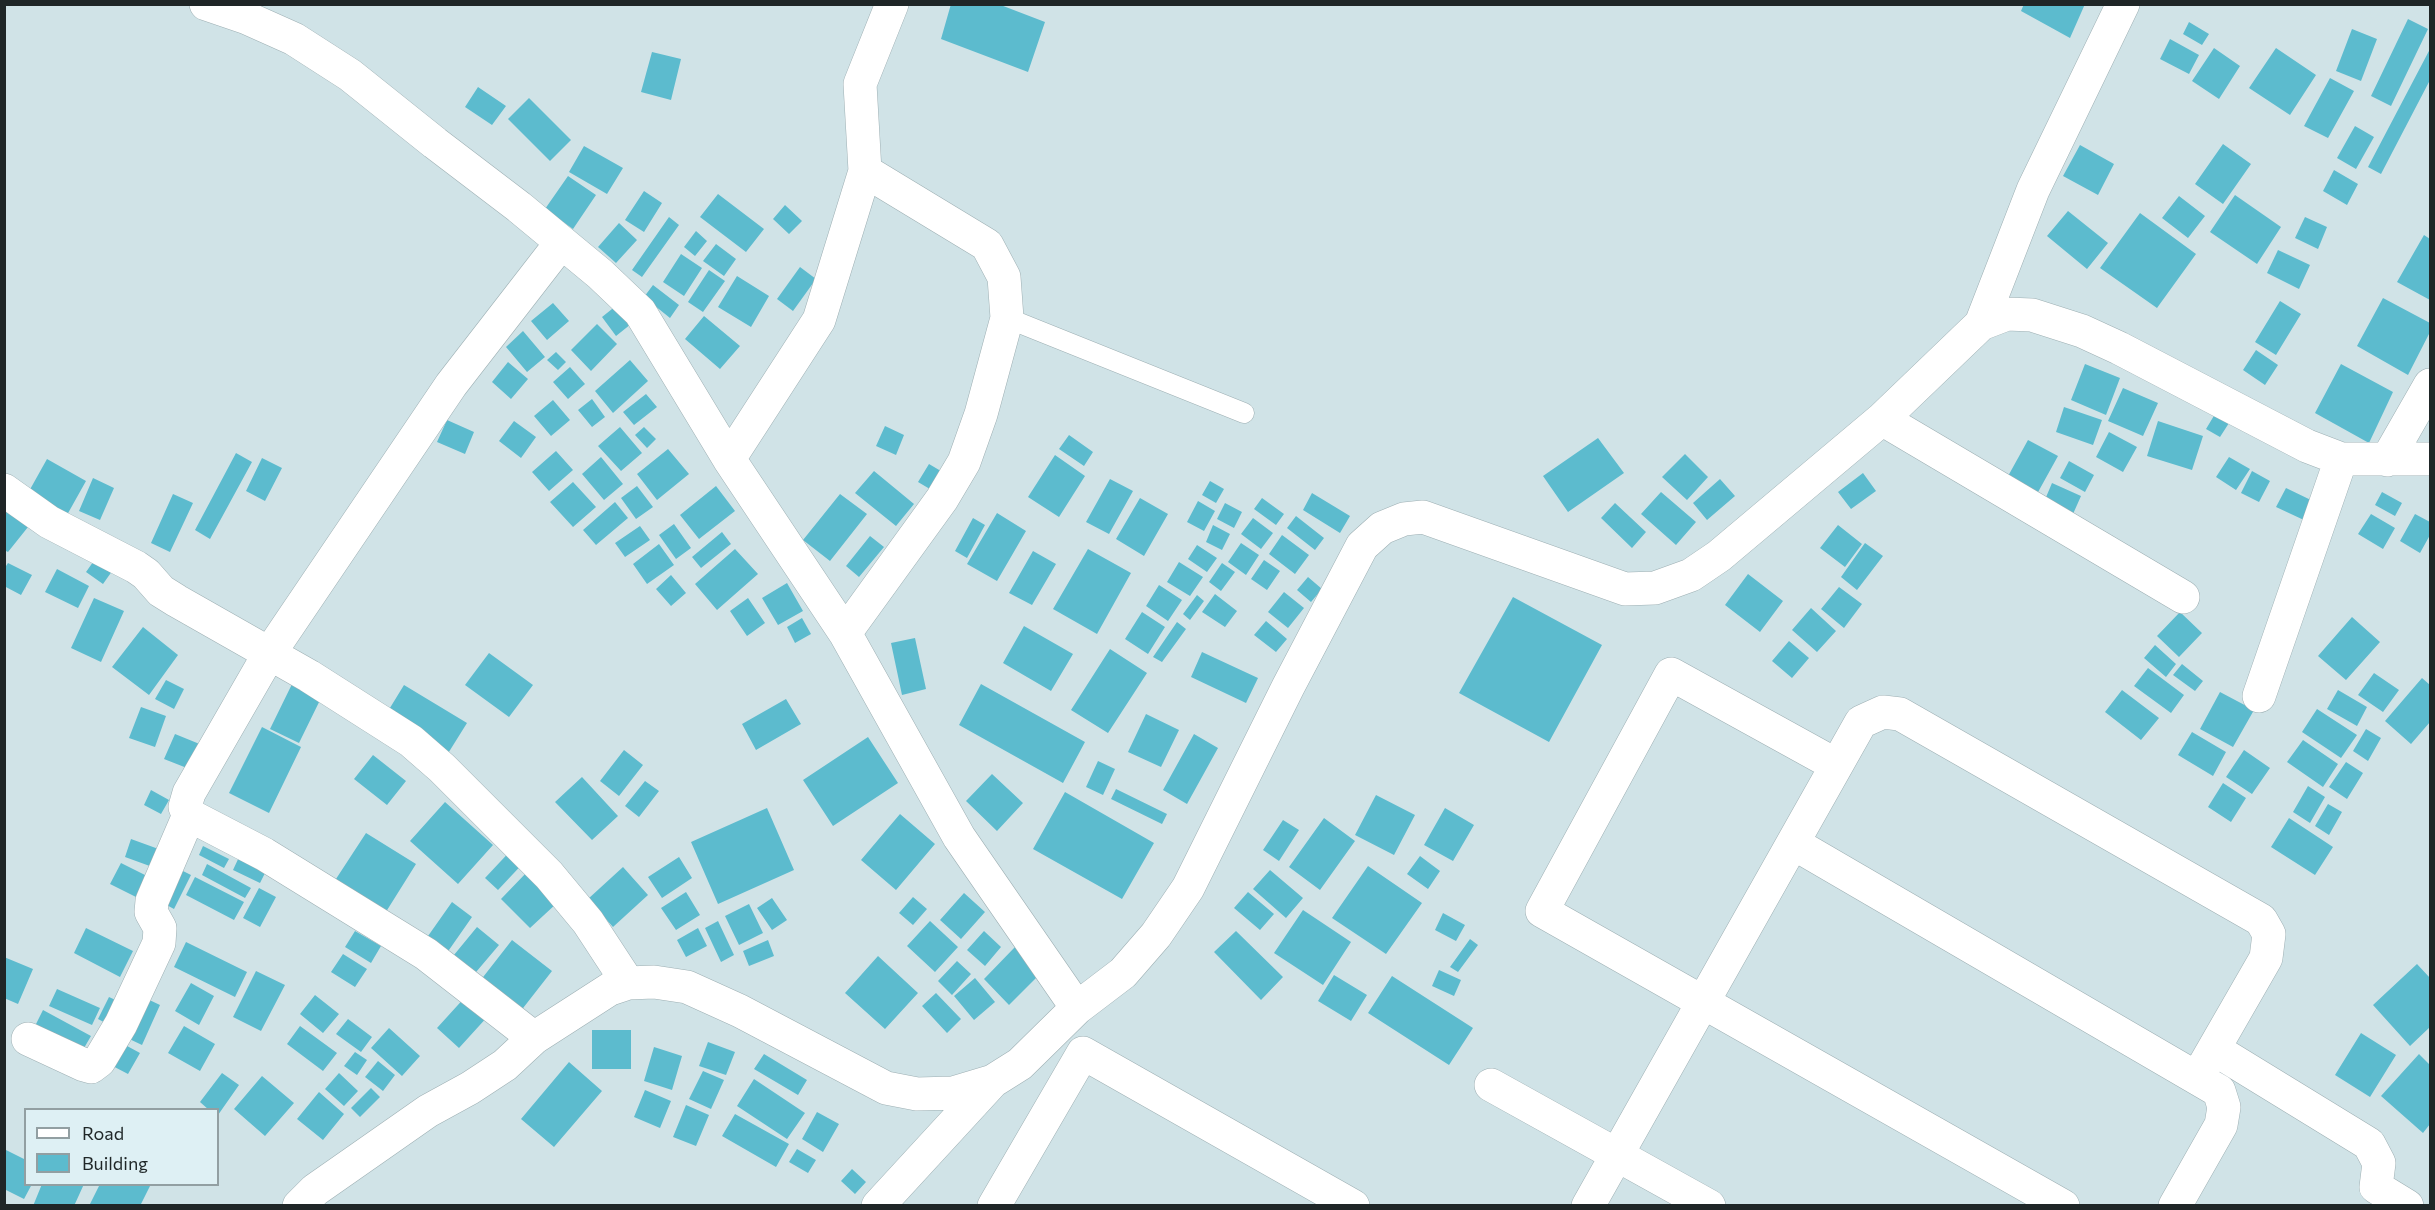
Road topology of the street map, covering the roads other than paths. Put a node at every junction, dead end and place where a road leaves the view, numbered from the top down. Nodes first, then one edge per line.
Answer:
1 (206, 4) edge
2 (892, 4) edge
3 (2123, 4) edge
4 (865, 171) junction
5 (561, 243) junction
6 (1007, 318) junction
7 (1981, 324) junction
8 (2430, 385) edge
9 (1244, 413) dead end
10 (1882, 419) junction
11 (729, 459) junction
12 (2341, 459) junction
13 (2387, 459) junction
14 (2430, 459) edge
15 (4, 490) edge
16 (2183, 597) dead end
17 (845, 633) junction
18 (269, 654) junction
19 (2259, 696) dead end
20 (1836, 765) junction
21 (189, 815) junction
22 (1793, 843) junction
23 (628, 982) junction
24 (1703, 1003) junction
25 (1077, 1008) junction
26 (534, 1038) junction
27 (28, 1040) dead end
28 (2214, 1049) junction
29 (2197, 1078) junction
30 (993, 1081) junction
31 (1491, 1085) dead end
32 (1617, 1154) junction
33 (2370, 1196) edge
34 (299, 1206) edge
35 (878, 1206) edge
36 (994, 1206) edge
37 (1353, 1206) edge
38 (1588, 1206) edge
39 (1709, 1206) edge
40 (2063, 1206) edge
41 (2175, 1206) edge
42 (2408, 1206) edge

1 - 5 street
2 - 4 street
3 - 7 street
4 - 6 street
4 - 11 street
5 - 11 street
5 - 18 street
6 - 9 lane
6 - 17 street
7 - 10 street
7 - 12 street
8 - 13 street
10 - 16 street
10 - 25 street
11 - 17 street
12 - 13 street
12 - 19 street
13 - 14 street
15 - 18 street
17 - 25 street
18 - 21 street
18 - 23 street
20 - 22 street
20 - 24 street
20 - 28 street
21 - 26 street
21 - 27 street
22 - 24 street
22 - 29 street
23 - 26 street
23 - 30 street
24 - 32 street
24 - 40 street
25 - 30 street
26 - 34 street
28 - 29 street
28 - 33 street
29 - 41 street
30 - 35 street
31 - 32 street
32 - 38 street
32 - 39 street
33 - 42 street
36 - 37 street

